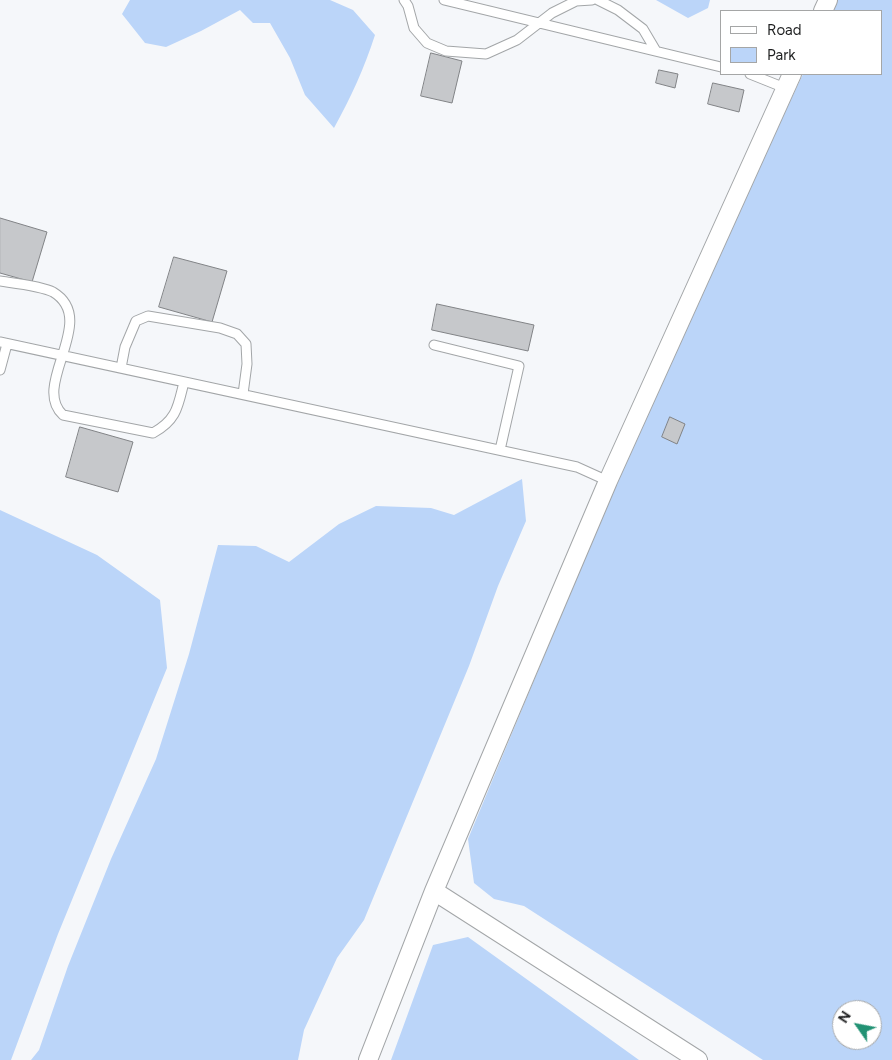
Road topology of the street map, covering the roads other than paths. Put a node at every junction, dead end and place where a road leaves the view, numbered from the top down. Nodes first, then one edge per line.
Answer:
1 (404, 0) edge
2 (444, 0) edge
3 (592, 0) edge
4 (598, 0) edge
5 (540, 23) junction
6 (656, 51) junction
7 (720, 67) edge
8 (756, 75) edge
9 (789, 81) edge
10 (0, 280) edge
11 (3, 343) edge
12 (434, 345) dead end
13 (62, 355) junction
14 (121, 368) junction
15 (0, 370) edge
16 (184, 382) junction
17 (243, 394) junction
18 (500, 450) junction
19 (608, 481) junction
20 (434, 891) junction
21 (368, 1060) edge
22 (698, 1060) edge

1 - 5 lane
2 - 5 lane
3 - 5 lane
4 - 6 lane
5 - 6 lane
6 - 7 lane
8 - 9 lane
9 - 19 street
10 - 13 lane
11 - 13 lane
11 - 15 lane
12 - 18 lane
13 - 14 lane
13 - 16 lane
14 - 16 lane
14 - 17 lane
16 - 17 lane
17 - 18 lane
18 - 19 lane
19 - 20 street
20 - 21 street
20 - 22 street

